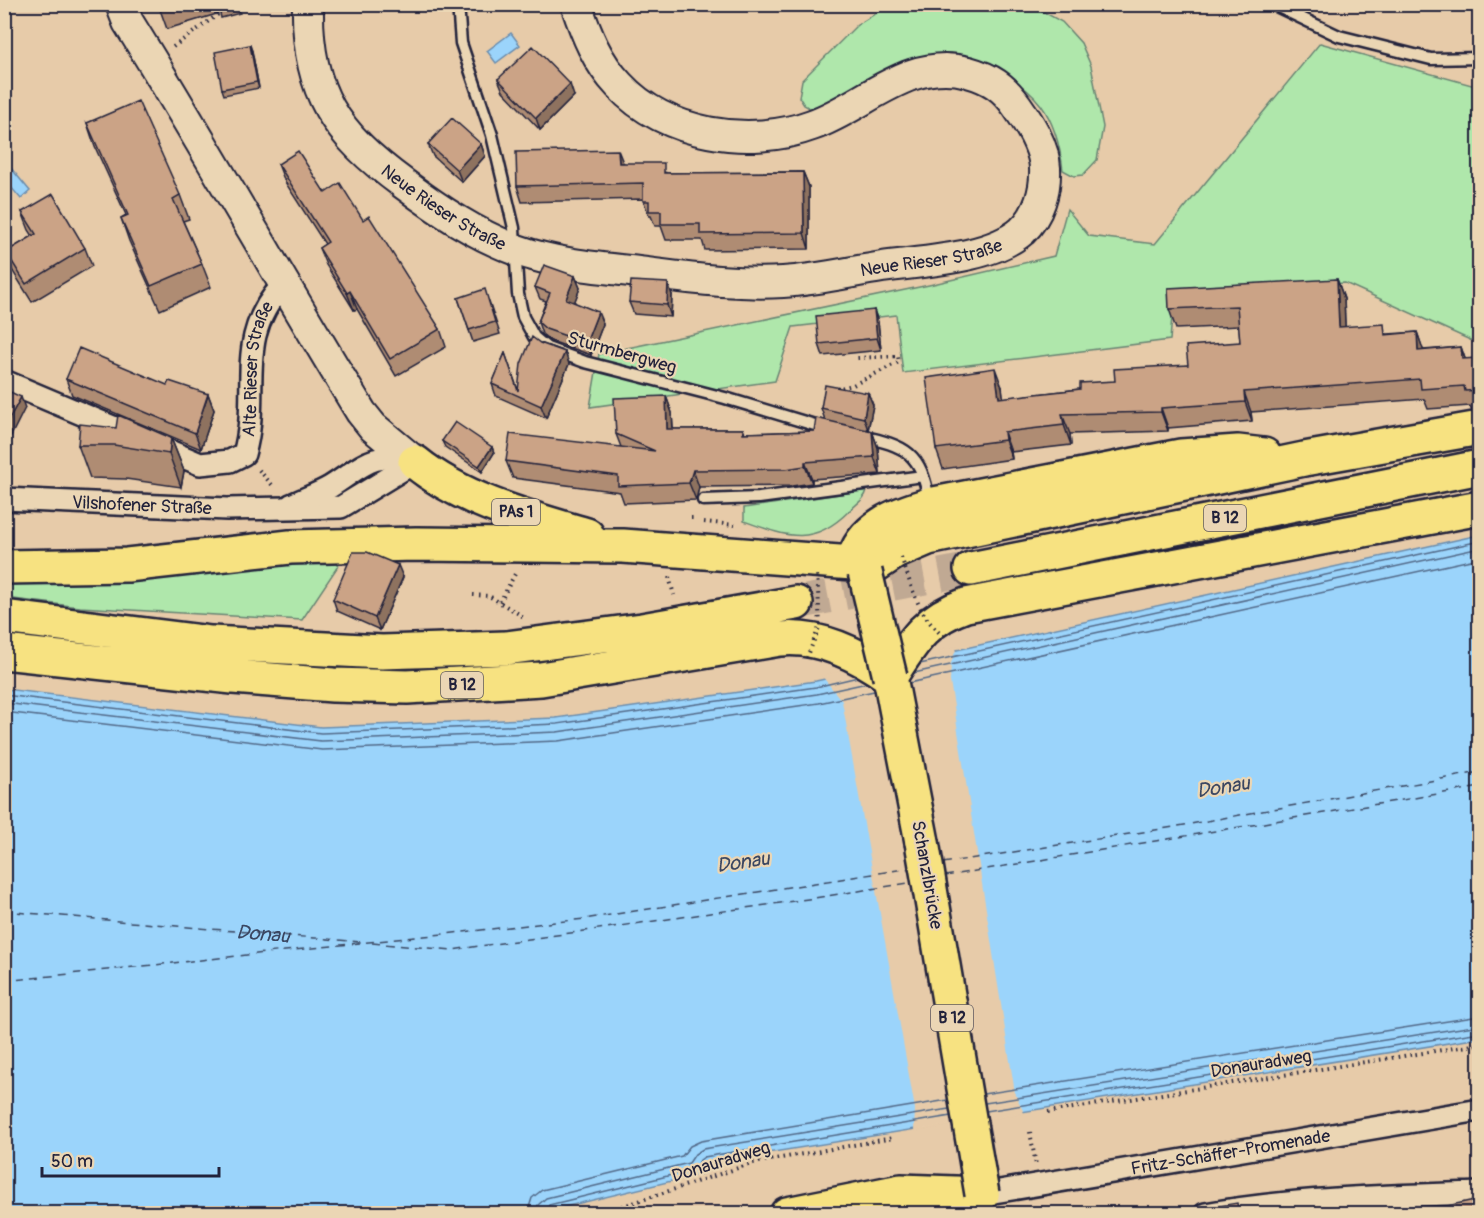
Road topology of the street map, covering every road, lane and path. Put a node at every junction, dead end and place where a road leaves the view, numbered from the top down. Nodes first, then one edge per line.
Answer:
1 (121, 4) edge
2 (308, 4) edge
3 (458, 4) edge
4 (576, 4) edge
5 (1272, 4) edge
6 (220, 13) dead end
7 (1479, 58) edge
8 (153, 61) junction
9 (516, 249) junction
10 (283, 285) junction
11 (857, 358) dead end
12 (4, 381) edge
13 (361, 412) junction
14 (822, 427) junction
15 (1479, 428) edge
16 (244, 454) junction
17 (1304, 459) junction
18 (415, 462) junction
19 (356, 467) junction
20 (1479, 467) edge
21 (926, 490) junction
22 (4, 499) edge
23 (703, 500) dead end
24 (274, 502) junction
25 (1479, 508) edge
26 (686, 522) dead end
27 (741, 528) dead end
28 (623, 546) junction
29 (871, 564) junction
30 (4, 567) edge
31 (971, 569) tunnel mouth
32 (818, 573) dead end
33 (515, 574) dead end
34 (659, 577) dead end
35 (473, 595) dead end
36 (673, 596) dead end
37 (500, 602) junction
38 (796, 603) tunnel mouth
39 (4, 617) edge
40 (936, 630) junction
41 (537, 644) junction
42 (810, 649) junction
43 (14, 654) edge
44 (890, 677) junction
45 (1479, 1044) edge
46 (1479, 1110) edge
47 (1048, 1112) dead end
48 (1030, 1132) dead end
49 (893, 1138) dead end
50 (1039, 1184) junction
51 (1479, 1193) edge
52 (983, 1204) edge
53 (1359, 1205) edge
54 (593, 1214) edge
55 (787, 1214) edge
56 (937, 1214) edge
57 (1204, 1214) edge

1 - 8 street, PAs 1
2 - 9 street, Neue Rieser Straße
3 - 9 lane, Sturmbergweg
4 - 9 street, Neue Rieser Straße
5 - 7 lane
6 - 8 path
8 - 10 street, PAs 1
9 - 14 lane, Sturmbergweg
10 - 13 street, PAs 1
10 - 16 street, Alte Rieser Straße
11 - 14 path
12 - 16 street, Alte Rieser Straße
13 - 18 street, PAs 1
13 - 19 street
14 - 21 lane, Sturmbergweg
15 - 17 main road
16 - 24 path
17 - 21 main road
17 - 29 main road, B 12
18 - 19 street, Vilshofener Straße
18 - 24 street, Vilshofener Straße
18 - 28 main road, PAs 1
19 - 24 street, Vilshofener Straße
20 - 31 main road, B 12
21 - 23 lane
21 - 29 main road
22 - 24 street, Vilshofener Straße
25 - 40 main road
26 - 27 path
28 - 29 main road
28 - 30 main road
29 - 40 path, bridge
29 - 44 main road, Schanzlbrücke / B 12, bridge
32 - 42 path, bridge
33 - 37 path
34 - 36 path
35 - 37 path
37 - 41 path
38 - 41 main road, B 12
39 - 41 main road, B 12
40 - 44 main road
42 - 43 main road, B 12
42 - 44 main road, B 12
44 - 52 main road, Schanzlbrücke / B 12, bridge
45 - 47 path, Donauradweg
46 - 50 street, Fritz-Schäffer-Promenade
48 - 50 path
49 - 54 path, Donauradweg
50 - 52 street, Fritz-Schäffer-Promenade
51 - 53 street
52 - 55 main road
52 - 56 main road
53 - 57 street

